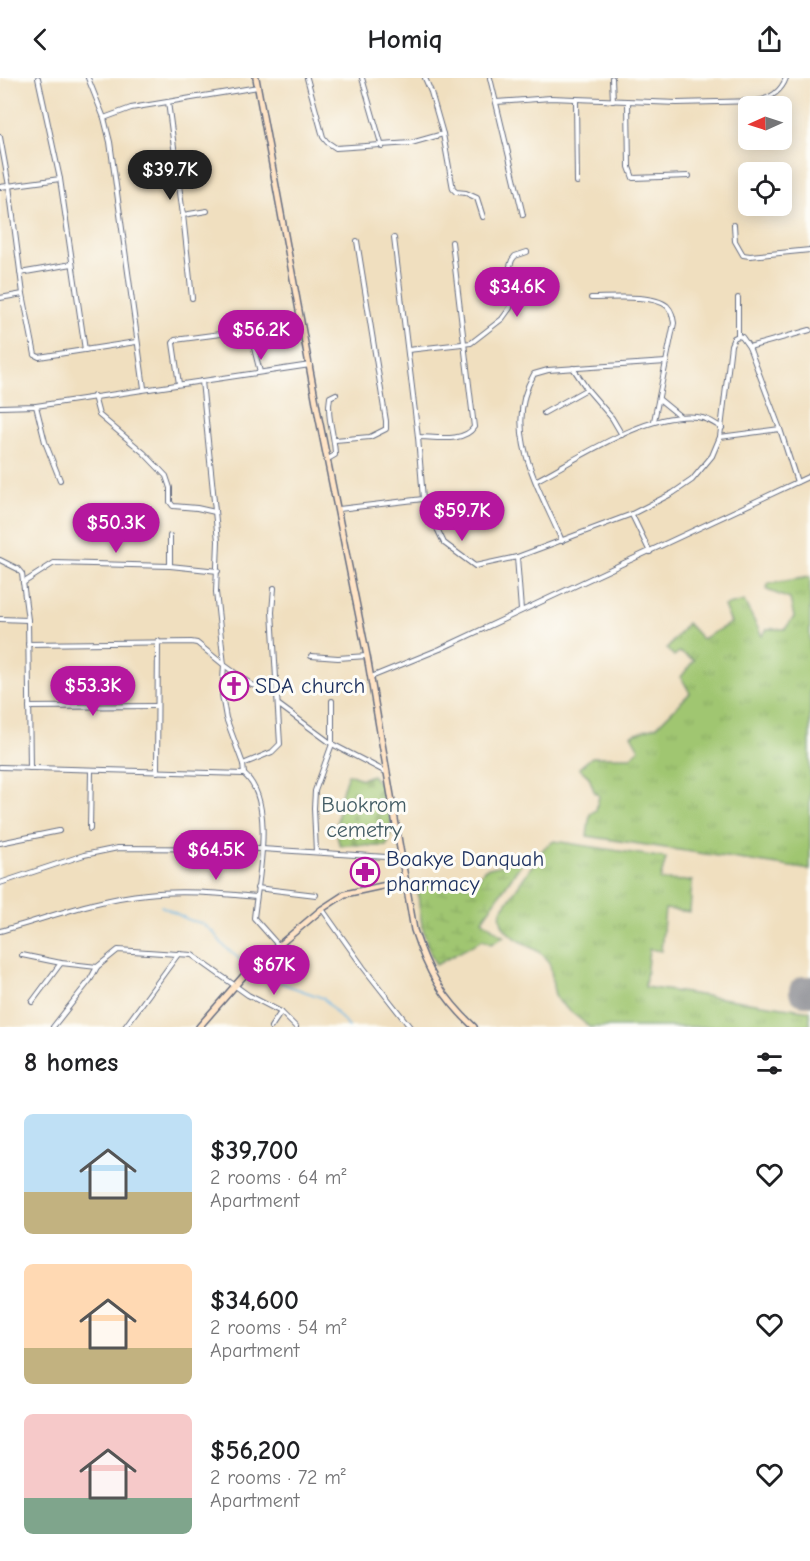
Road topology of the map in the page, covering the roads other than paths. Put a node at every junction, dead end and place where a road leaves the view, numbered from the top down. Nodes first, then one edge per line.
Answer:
1 (39, 78) edge
2 (88, 78) edge
3 (256, 78) edge
4 (307, 78) edge
5 (362, 78) edge
6 (425, 78) edge
7 (490, 78) edge
8 (612, 78) edge
9 (786, 78) edge
10 (258, 87) junction
11 (576, 100) junction
12 (613, 101) junction
13 (168, 102) junction
14 (496, 102) junction
15 (628, 102) junction
16 (104, 118) junction
17 (443, 134) junction
18 (0, 137) edge
19 (382, 147) junction
20 (689, 176) dead end
21 (60, 179) junction
22 (577, 182) dead end
23 (9, 186) junction
24 (0, 187) edge
25 (207, 211) dead end
26 (183, 214) junction
27 (523, 215) dead end
28 (483, 217) dead end
29 (734, 225) dead end
30 (394, 238) dead end
31 (357, 241) dead end
32 (452, 242) dead end
33 (810, 250) edge
34 (527, 252) dead end
35 (72, 264) junction
36 (20, 273) junction
37 (23, 294) junction
38 (0, 298) edge
39 (192, 298) dead end
40 (591, 298) dead end
41 (738, 298) dead end
42 (810, 330) edge
43 (738, 336) junction
44 (136, 342) junction
45 (465, 345) junction
46 (748, 347) junction
47 (85, 350) junction
48 (408, 350) junction
49 (666, 362) junction
50 (310, 365) junction
51 (573, 368) junction
52 (260, 372) junction
53 (202, 381) junction
54 (179, 384) junction
55 (144, 388) junction
56 (586, 389) junction
57 (336, 394) dead end
58 (94, 396) junction
59 (658, 399) junction
60 (36, 406) junction
61 (0, 407) edge
62 (544, 413) dead end
63 (328, 416) junction
64 (681, 417) junction
65 (319, 419) junction
66 (654, 421) junction
67 (722, 428) junction
68 (780, 429) junction
69 (622, 435) junction
70 (418, 437) junction
71 (720, 437) junction
72 (334, 440) junction
73 (328, 459) junction
74 (810, 476) edge
75 (60, 480) dead end
76 (537, 480) junction
77 (797, 482) junction
78 (423, 500) junction
79 (339, 509) junction
80 (215, 512) junction
81 (632, 514) junction
82 (170, 536) dead end
83 (562, 541) junction
84 (650, 552) junction
85 (517, 557) junction
86 (0, 560) edge
87 (170, 566) junction
88 (218, 571) junction
89 (23, 583) junction
90 (274, 588) dead end
91 (521, 610) junction
92 (0, 619) edge
93 (28, 620) junction
94 (158, 641) junction
95 (28, 644) junction
96 (311, 656) dead end
97 (367, 656) junction
98 (224, 665) junction
99 (371, 678) junction
100 (276, 683) junction
101 (332, 701) dead end
102 (278, 704) junction
103 (158, 706) junction
104 (29, 707) junction
105 (332, 744) junction
106 (243, 764) junction
107 (0, 767) edge
108 (30, 768) junction
109 (91, 770) junction
110 (157, 772) junction
111 (386, 772) junction
112 (244, 774) junction
113 (90, 829) dead end
114 (59, 831) dead end
115 (0, 843) edge
116 (262, 849) junction
117 (316, 852) junction
118 (402, 858) junction
119 (405, 880) junction
120 (0, 883) edge
121 (257, 888) junction
122 (316, 895) dead end
123 (256, 897) junction
124 (322, 909) junction
125 (0, 931) edge
126 (278, 945) junction
127 (179, 953) junction
128 (22, 955) dead end
129 (61, 963) junction
130 (97, 967) junction
131 (235, 986) junction
132 (32, 1002) dead end
133 (281, 1012) junction
134 (53, 1027) edge
135 (125, 1027) edge
136 (200, 1027) edge
137 (271, 1027) edge
138 (296, 1027) edge
139 (410, 1027) edge
140 (474, 1027) edge

1 - 21 street
2 - 16 street
3 - 10 street
4 - 19 street
5 - 19 street
6 - 17 street
7 - 14 street
8 - 12 street
9 - 15 street
10 - 13 street
10 - 50 street
11 - 12 street
11 - 14 street
11 - 22 street
12 - 15 street
13 - 16 street
13 - 26 street
14 - 27 street
15 - 20 street
16 - 44 street
17 - 19 street
17 - 28 street
18 - 23 street
21 - 23 street
21 - 35 street
23 - 24 street
23 - 36 street
25 - 26 street
26 - 39 street
29 - 33 street
30 - 48 street
31 - 72 street
32 - 45 street
34 - 45 street
35 - 36 street
35 - 47 street
36 - 37 street
37 - 38 street
37 - 47 street
40 - 49 street
41 - 43 street
42 - 46 street
43 - 46 street
43 - 67 street
44 - 47 street
44 - 55 street
45 - 48 street
45 - 70 street
46 - 68 street
48 - 70 street
49 - 51 street
49 - 59 street
50 - 52 street
50 - 65 street
51 - 56 street
51 - 76 street
52 - 53 street
52 - 54 street
53 - 54 street
53 - 80 street
54 - 55 street
55 - 58 street
56 - 62 street
56 - 69 street
57 - 63 street
58 - 60 street
58 - 80 street
59 - 64 street
59 - 66 street
60 - 61 street
60 - 75 street
63 - 65 street
63 - 72 street
64 - 66 street
64 - 67 street
65 - 73 street
66 - 69 street
67 - 71 street
68 - 71 street
68 - 77 street
69 - 76 street
70 - 78 street
71 - 81 street
72 - 73 street
73 - 79 street
74 - 77 street
76 - 83 street
77 - 84 street
78 - 79 street
78 - 85 street
79 - 97 street
80 - 88 street
81 - 83 street
81 - 84 street
82 - 87 street
83 - 85 street
84 - 91 street
85 - 91 street
86 - 89 street
87 - 88 street
87 - 89 street
88 - 98 street
89 - 93 street
90 - 100 street
91 - 99 street
92 - 93 street
93 - 95 street
94 - 95 street
94 - 98 street
94 - 103 street
95 - 104 street
96 - 97 street
97 - 99 street
98 - 100 street
98 - 106 street
99 - 111 street
100 - 102 street
101 - 105 street
102 - 105 street
102 - 106 street
103 - 104 street
103 - 110 street
104 - 108 street
105 - 111 street
105 - 117 street
106 - 112 street
107 - 108 street
108 - 109 street
109 - 110 street
109 - 113 street
110 - 112 street
111 - 118 street
112 - 116 street
114 - 115 street
116 - 117 street
116 - 120 street
116 - 121 street
117 - 118 street
118 - 119 street
119 - 124 street
119 - 140 street
121 - 122 street
121 - 123 street
123 - 125 street
123 - 126 street
124 - 126 street
124 - 139 street
126 - 131 street
127 - 130 street
127 - 131 street
127 - 135 street
128 - 129 street
129 - 130 street
129 - 132 street
130 - 134 street
131 - 133 street
131 - 136 street
133 - 137 street
133 - 138 street

